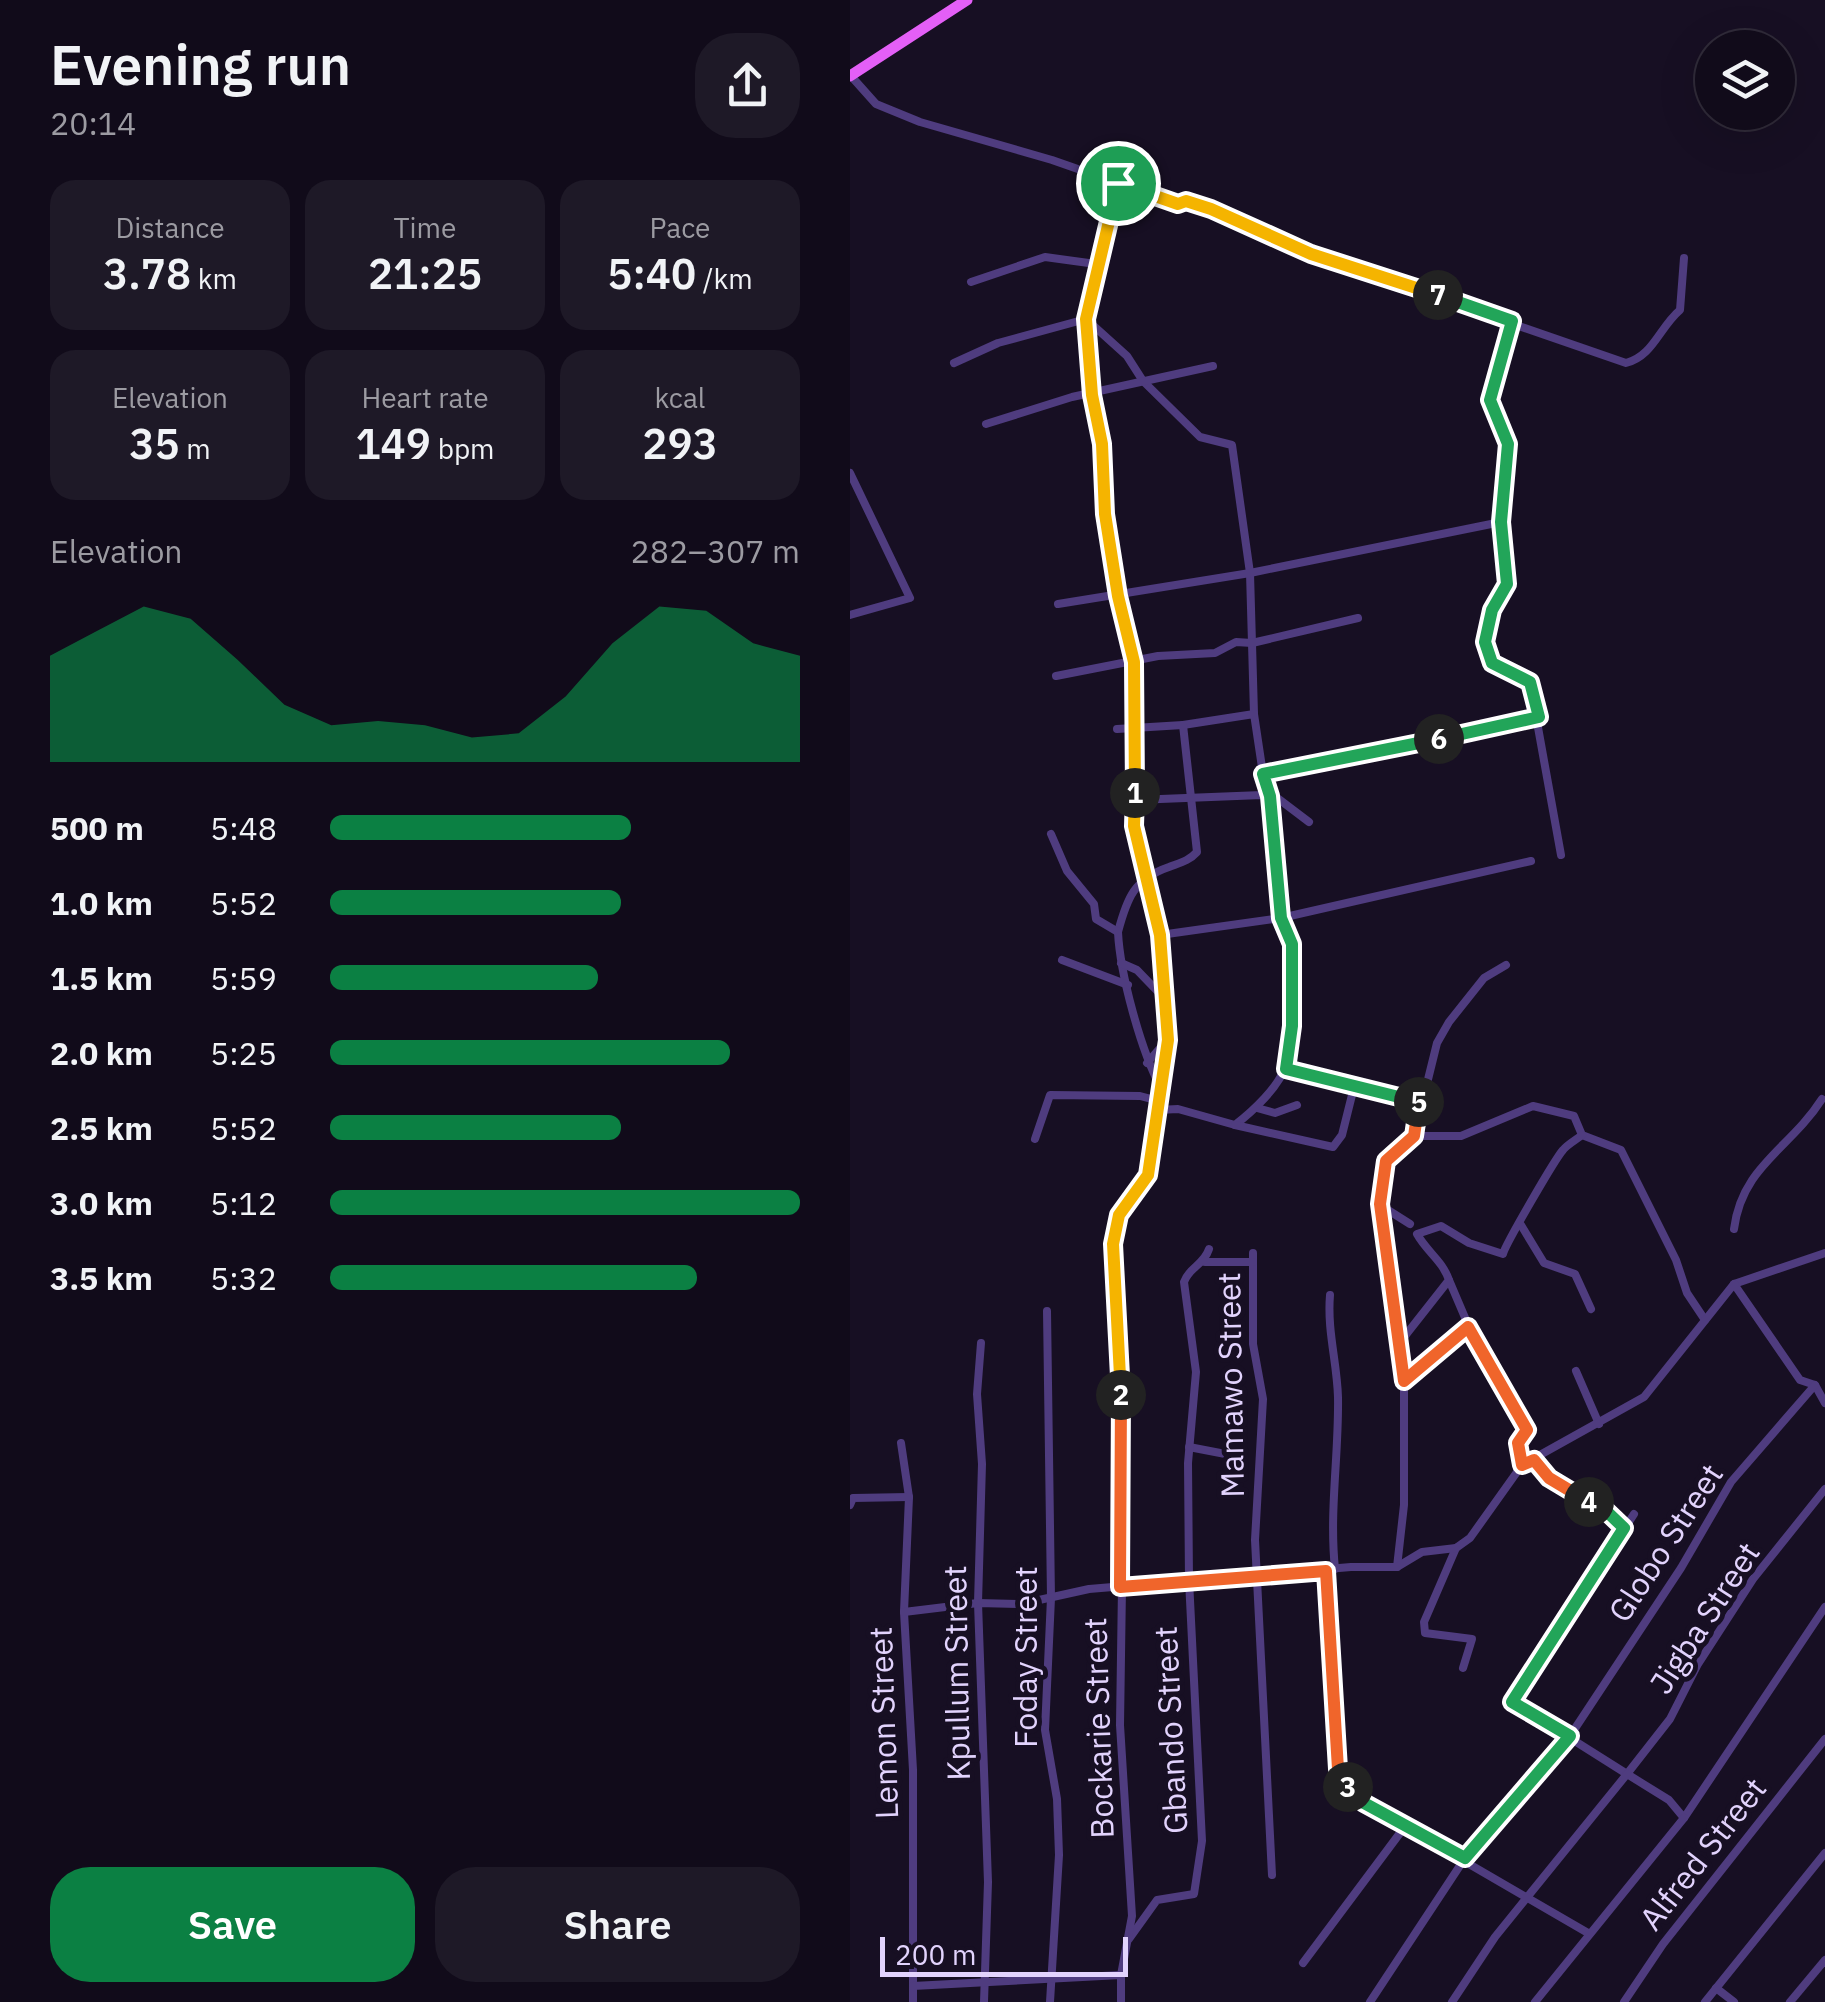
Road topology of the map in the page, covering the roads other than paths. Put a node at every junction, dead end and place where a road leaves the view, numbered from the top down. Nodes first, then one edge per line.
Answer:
1 (967, 0) edge
2 (850, 76) edge
3 (1118, 183) junction
4 (1684, 258) dead end
5 (1096, 264) junction
6 (971, 282) dead end
7 (1086, 319) junction
8 (1512, 321) junction
9 (954, 362) dead end
10 (1213, 366) dead end
11 (1143, 381) junction
12 (1092, 395) junction
13 (986, 424) dead end
14 (850, 473) edge
15 (1501, 522) junction
16 (1250, 573) junction
17 (1118, 596) junction
18 (1058, 604) dead end
19 (850, 615) edge
20 (1358, 618) dead end
21 (1252, 643) junction
22 (1134, 662) junction
23 (1056, 676) dead end
24 (1254, 714) junction
25 (1539, 717) junction
26 (1183, 724) junction
27 (1117, 729) dead end
28 (1135, 730) junction
29 (1263, 774) junction
30 (1270, 796) junction
31 (1190, 798) junction
32 (1135, 800) junction
33 (1309, 822) dead end
34 (1050, 834) dead end
35 (1561, 855) dead end
36 (1531, 861) dead end
37 (1145, 875) junction
38 (1281, 918) junction
39 (1118, 932) junction
40 (1160, 935) junction
41 (1062, 960) dead end
42 (1121, 963) junction
43 (1506, 965) dead end
44 (1129, 986) junction
45 (1165, 999) junction
46 (1168, 1040) junction
47 (1147, 1063) junction
48 (1286, 1069) junction
49 (1355, 1082) junction
50 (1161, 1088) junction
51 (1822, 1099) dead end
52 (1419, 1100) junction
53 (1159, 1105) junction
54 (1296, 1105) dead end
55 (1257, 1108) junction
56 (1236, 1125) junction
57 (1582, 1135) junction
58 (1414, 1136) junction
59 (1034, 1139) dead end
60 (1380, 1204) junction
61 (1410, 1224) dead end
62 (1521, 1225) junction
63 (1734, 1229) dead end
64 (1209, 1249) dead end
65 (1825, 1253) edge
66 (1205, 1262) junction
67 (1449, 1280) junction
68 (1734, 1284) junction
69 (1330, 1295) dead end
70 (1591, 1309) dead end
71 (1047, 1312) dead end
72 (1705, 1320) junction
73 (1468, 1327) junction
74 (1401, 1342) junction
75 (982, 1344) dead end
76 (1576, 1371) dead end
77 (1404, 1381) junction
78 (1814, 1385) junction
79 (1825, 1403) edge
80 (1598, 1424) junction
81 (900, 1443) dead end
82 (1189, 1447) junction
83 (1241, 1457) dead end
84 (1534, 1460) junction
85 (1522, 1465) junction
86 (1825, 1489) edge
87 (910, 1497) junction
88 (850, 1504) edge
89 (1634, 1514) dead end
90 (1624, 1528) junction
91 (1456, 1548) junction
92 (1396, 1567) junction
93 (1331, 1570) junction
94 (1257, 1575) junction
95 (1189, 1580) junction
96 (1120, 1587) junction
97 (1051, 1598) junction
98 (978, 1603) junction
99 (1825, 1606) edge
100 (904, 1612) junction
101 (1462, 1668) dead end
102 (1570, 1736) junction
103 (1825, 1739) edge
104 (1627, 1774) junction
105 (1684, 1818) junction
106 (1406, 1825) junction
107 (1825, 1853) edge
108 (1465, 1858) junction
109 (1272, 1874) dead end
110 (1528, 1898) junction
111 (1588, 1933) junction
112 (1129, 1939) junction
113 (1825, 1960) edge
114 (1303, 1962) dead end
115 (1120, 1976) junction
116 (1051, 1978) junction
117 (914, 1986) junction
118 (984, 1986) junction
119 (1716, 1988) junction
120 (913, 2002) edge
121 (984, 2002) edge
122 (1050, 2002) edge
123 (1121, 2002) edge
124 (1370, 2002) edge
125 (1452, 2002) edge
126 (1535, 2002) edge
127 (1624, 2002) edge
128 (1705, 2002) edge
129 (1734, 2002) edge
130 (1790, 2002) edge

1 - 2 main road
2 - 3 street
3 - 5 street, Bockarie Street
3 - 8 street
4 - 8 street
5 - 6 street
5 - 7 street, Bockarie Street
7 - 9 street
7 - 11 street
7 - 12 street, Bockarie Street
8 - 15 street
10 - 11 street
11 - 12 street
11 - 16 street
12 - 13 street
12 - 17 street, Bockarie Street
14 - 19 street
15 - 16 street
15 - 25 street
16 - 17 street
16 - 21 street
17 - 18 street
17 - 22 street, Bockarie Street
20 - 21 street
21 - 22 street
21 - 24 street
22 - 23 street
22 - 28 street, Bockarie Street
24 - 26 street
24 - 29 street
25 - 29 street
25 - 35 street
26 - 28 street
26 - 31 street
27 - 28 street
28 - 32 street, Bockarie Street
29 - 30 street
30 - 31 street
30 - 33 street
30 - 38 street
31 - 32 street
31 - 37 street
32 - 37 street, Bockarie Street
34 - 39 street
36 - 38 street
37 - 39 street
37 - 40 street, Bockarie Street
38 - 40 street
38 - 48 street
39 - 42 street
40 - 45 street, Bockarie Street
41 - 44 street
42 - 44 street
42 - 45 street
43 - 52 street
44 - 47 street
45 - 46 street, Bockarie Street
46 - 47 street
46 - 50 street, Bockarie Street
47 - 50 street
48 - 49 street
48 - 55 street
49 - 52 street
49 - 56 street
50 - 53 street, Bockarie Street
51 - 63 street
52 - 58 street
53 - 56 street
53 - 59 street
53 - 96 street, Bockarie Street
54 - 55 street
55 - 56 street
57 - 58 street
57 - 62 street
57 - 72 street
58 - 60 street
60 - 61 street
60 - 74 street
62 - 67 street
62 - 70 street
64 - 66 street, Gbando Street
65 - 68 street
66 - 82 street, Gbando Street
66 - 94 street, Mamawo Street
67 - 73 street
67 - 74 street
68 - 72 street
68 - 78 street
69 - 93 street
71 - 97 street, Foday Street
72 - 80 street
73 - 77 street
73 - 85 street
74 - 77 street
75 - 98 street, Kpullum Street
76 - 80 street
77 - 92 street
78 - 79 street
78 - 102 street, Globo Street
80 - 84 street
81 - 87 street, Lemon Street
82 - 83 street
82 - 95 street, Gbando Street
84 - 85 street
84 - 90 street
85 - 91 street
86 - 104 street, Jigba Street
87 - 88 street
87 - 100 street, Lemon Street
89 - 90 street
90 - 102 street
91 - 92 street
91 - 101 street
92 - 93 street
93 - 94 street
93 - 106 street
94 - 95 street
94 - 109 street, Mamawo Street
95 - 96 street
95 - 112 street, Gbando Street
96 - 97 street
96 - 112 street, Bockarie Street
97 - 98 street
97 - 116 street, Foday Street
98 - 100 street
98 - 118 street, Kpullum Street
99 - 105 street
100 - 117 street, Lemon Street
102 - 104 street
102 - 108 street, Globo Street
103 - 127 street, Alfred Street
104 - 105 street
104 - 110 street, Jigba Street
105 - 111 street
106 - 108 street
106 - 114 street
107 - 119 street
108 - 110 street
108 - 124 street, Globo Street
110 - 111 street
110 - 125 street, Jigba Street
111 - 126 street
112 - 115 street, Bockarie Street
113 - 130 street
115 - 116 street
115 - 123 street, Bockarie Street
116 - 118 street
116 - 122 street, Foday Street
117 - 118 street
117 - 120 street, Lemon Street
118 - 121 street, Kpullum Street
119 - 128 street
119 - 129 street

